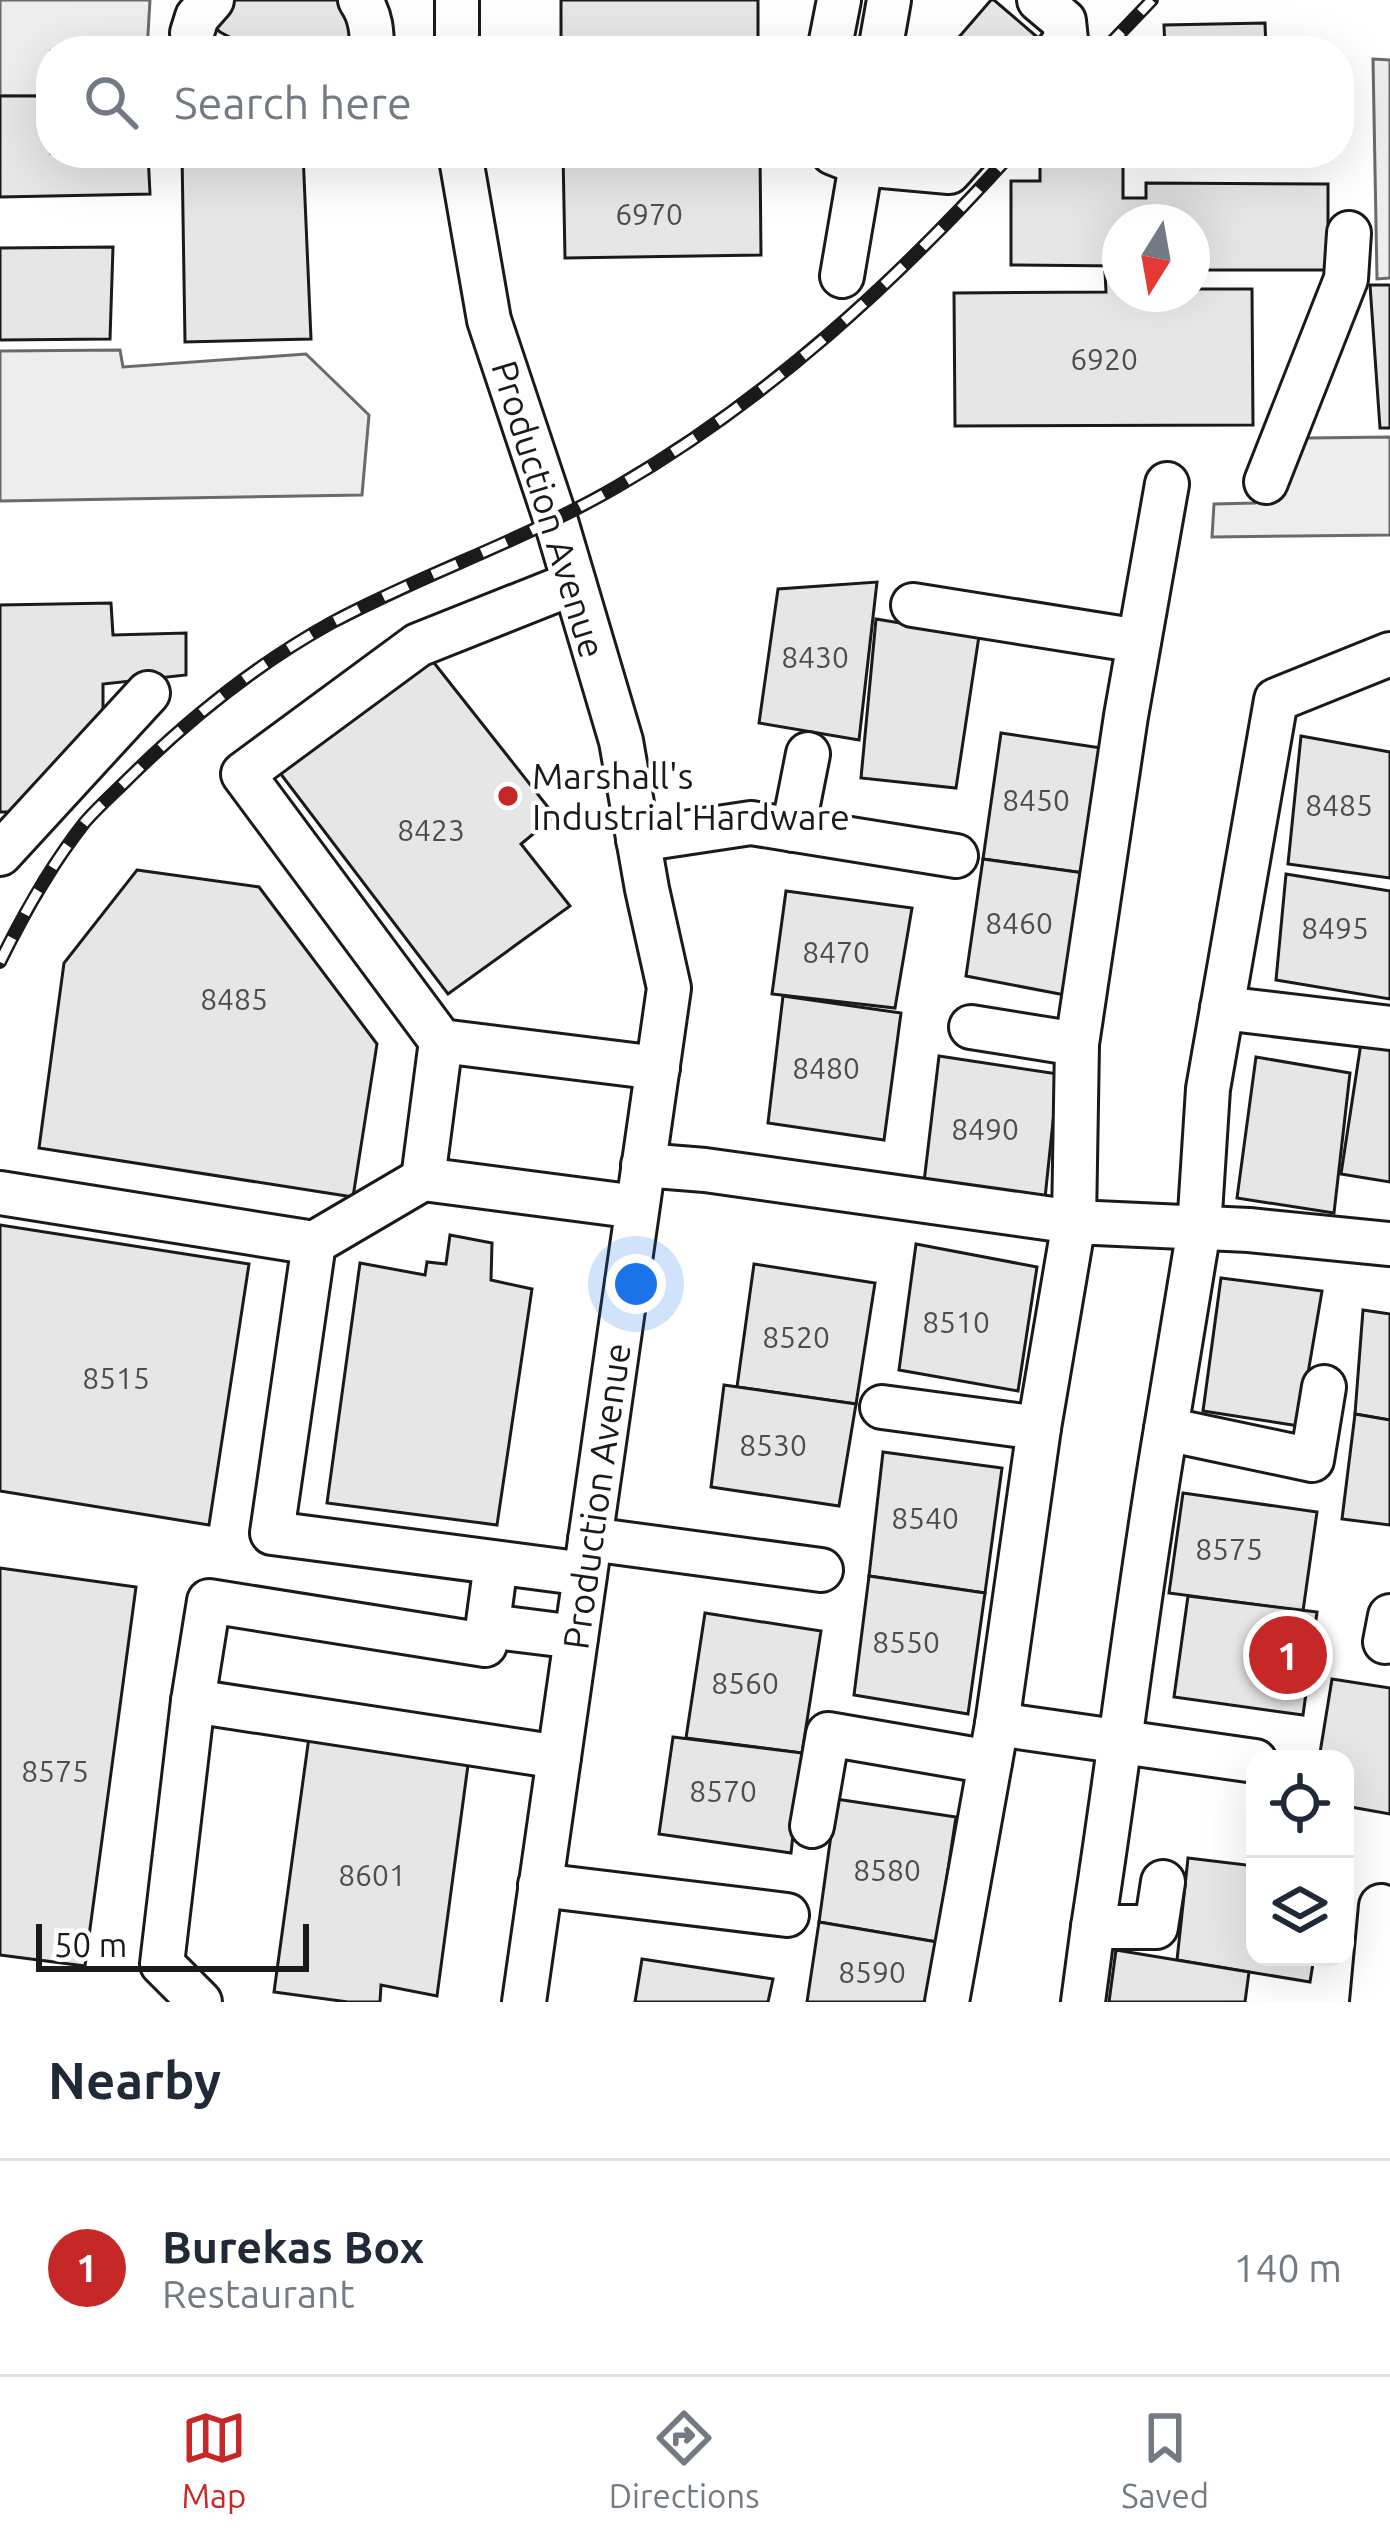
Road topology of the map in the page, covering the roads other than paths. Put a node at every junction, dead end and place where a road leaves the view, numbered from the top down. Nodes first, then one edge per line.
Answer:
1 (361, 0) edge
2 (457, 0) edge
3 (839, 0) edge
4 (889, 0) edge
5 (372, 36) edge
6 (457, 36) edge
7 (832, 36) edge
8 (883, 36) edge
9 (463, 168) edge
10 (851, 168) edge
11 (923, 168) edge
12 (953, 168) edge
13 (1349, 233) dead end
14 (842, 276) dead end
15 (1266, 482) dead end
16 (1167, 484) dead end
17 (574, 583) junction
18 (913, 605) dead end
19 (1139, 641) junction
20 (1390, 654) edge
21 (148, 693) dead end
22 (808, 754) dead end
23 (793, 830) junction
24 (638, 840) junction
25 (0, 854) edge
26 (956, 856) dead end
27 (1222, 1008) junction
28 (971, 1027) dead end
29 (1390, 1028) edge
30 (441, 1042) junction
31 (1077, 1044) junction
32 (658, 1068) junction
33 (644, 1165) junction
34 (423, 1179) junction
35 (0, 1193) edge
36 (637, 1208) junction
37 (1074, 1222) junction
38 (1198, 1229) junction
39 (314, 1244) junction
40 (1390, 1244) edge
41 (1324, 1387) dead end
42 (882, 1407) dead end
43 (1039, 1428) junction
44 (1166, 1429) junction
45 (588, 1557) junction
46 (496, 1563) junction
47 (821, 1570) dead end
48 (488, 1626) junction
49 (576, 1637) junction
50 (194, 1701) junction
51 (1122, 1741) junction
52 (993, 1743) junction
53 (559, 1757) junction
54 (1246, 1760) edge
55 (812, 1826) dead end
56 (1163, 1882) dead end
57 (540, 1885) junction
58 (1382, 1906) dead end
59 (787, 1915) dead end
60 (1093, 1927) junction
61 (200, 2002) edge
62 (524, 2002) edge
63 (947, 2002) edge
64 (1083, 2002) edge
65 (1372, 2002) edge

1 - 5 street
2 - 6 street
3 - 7 street
4 - 8 street
9 - 17 street, Production Avenue
10 - 14 street
11 - 12 street
13 - 15 street
16 - 19 street
17 - 24 street, Production Avenue
17 - 30 street
18 - 19 street
19 - 31 street
20 - 27 street
21 - 25 street
22 - 23 street
23 - 24 street
23 - 26 street
24 - 32 street, Production Avenue
27 - 29 street
27 - 38 street
28 - 31 street
30 - 32 street
30 - 34 street
31 - 37 street
32 - 33 street, Production Avenue
33 - 36 street, Production Avenue
33 - 37 street
34 - 36 street
34 - 39 street
35 - 39 street
36 - 45 street, Production Avenue
37 - 38 street
37 - 43 street
38 - 40 street
38 - 44 street
39 - 46 street
41 - 44 street
42 - 43 street
43 - 52 street
44 - 51 street
45 - 46 street
45 - 47 street
45 - 49 street, Production Avenue
46 - 48 street
48 - 49 street
48 - 50 street
49 - 53 street, Production Avenue
50 - 53 street
50 - 61 street
51 - 52 street
51 - 54 street
51 - 60 street
52 - 55 street
52 - 63 street
53 - 57 street, Production Avenue
56 - 60 street
57 - 59 street
57 - 62 street, Production Avenue
58 - 65 street
60 - 64 street

